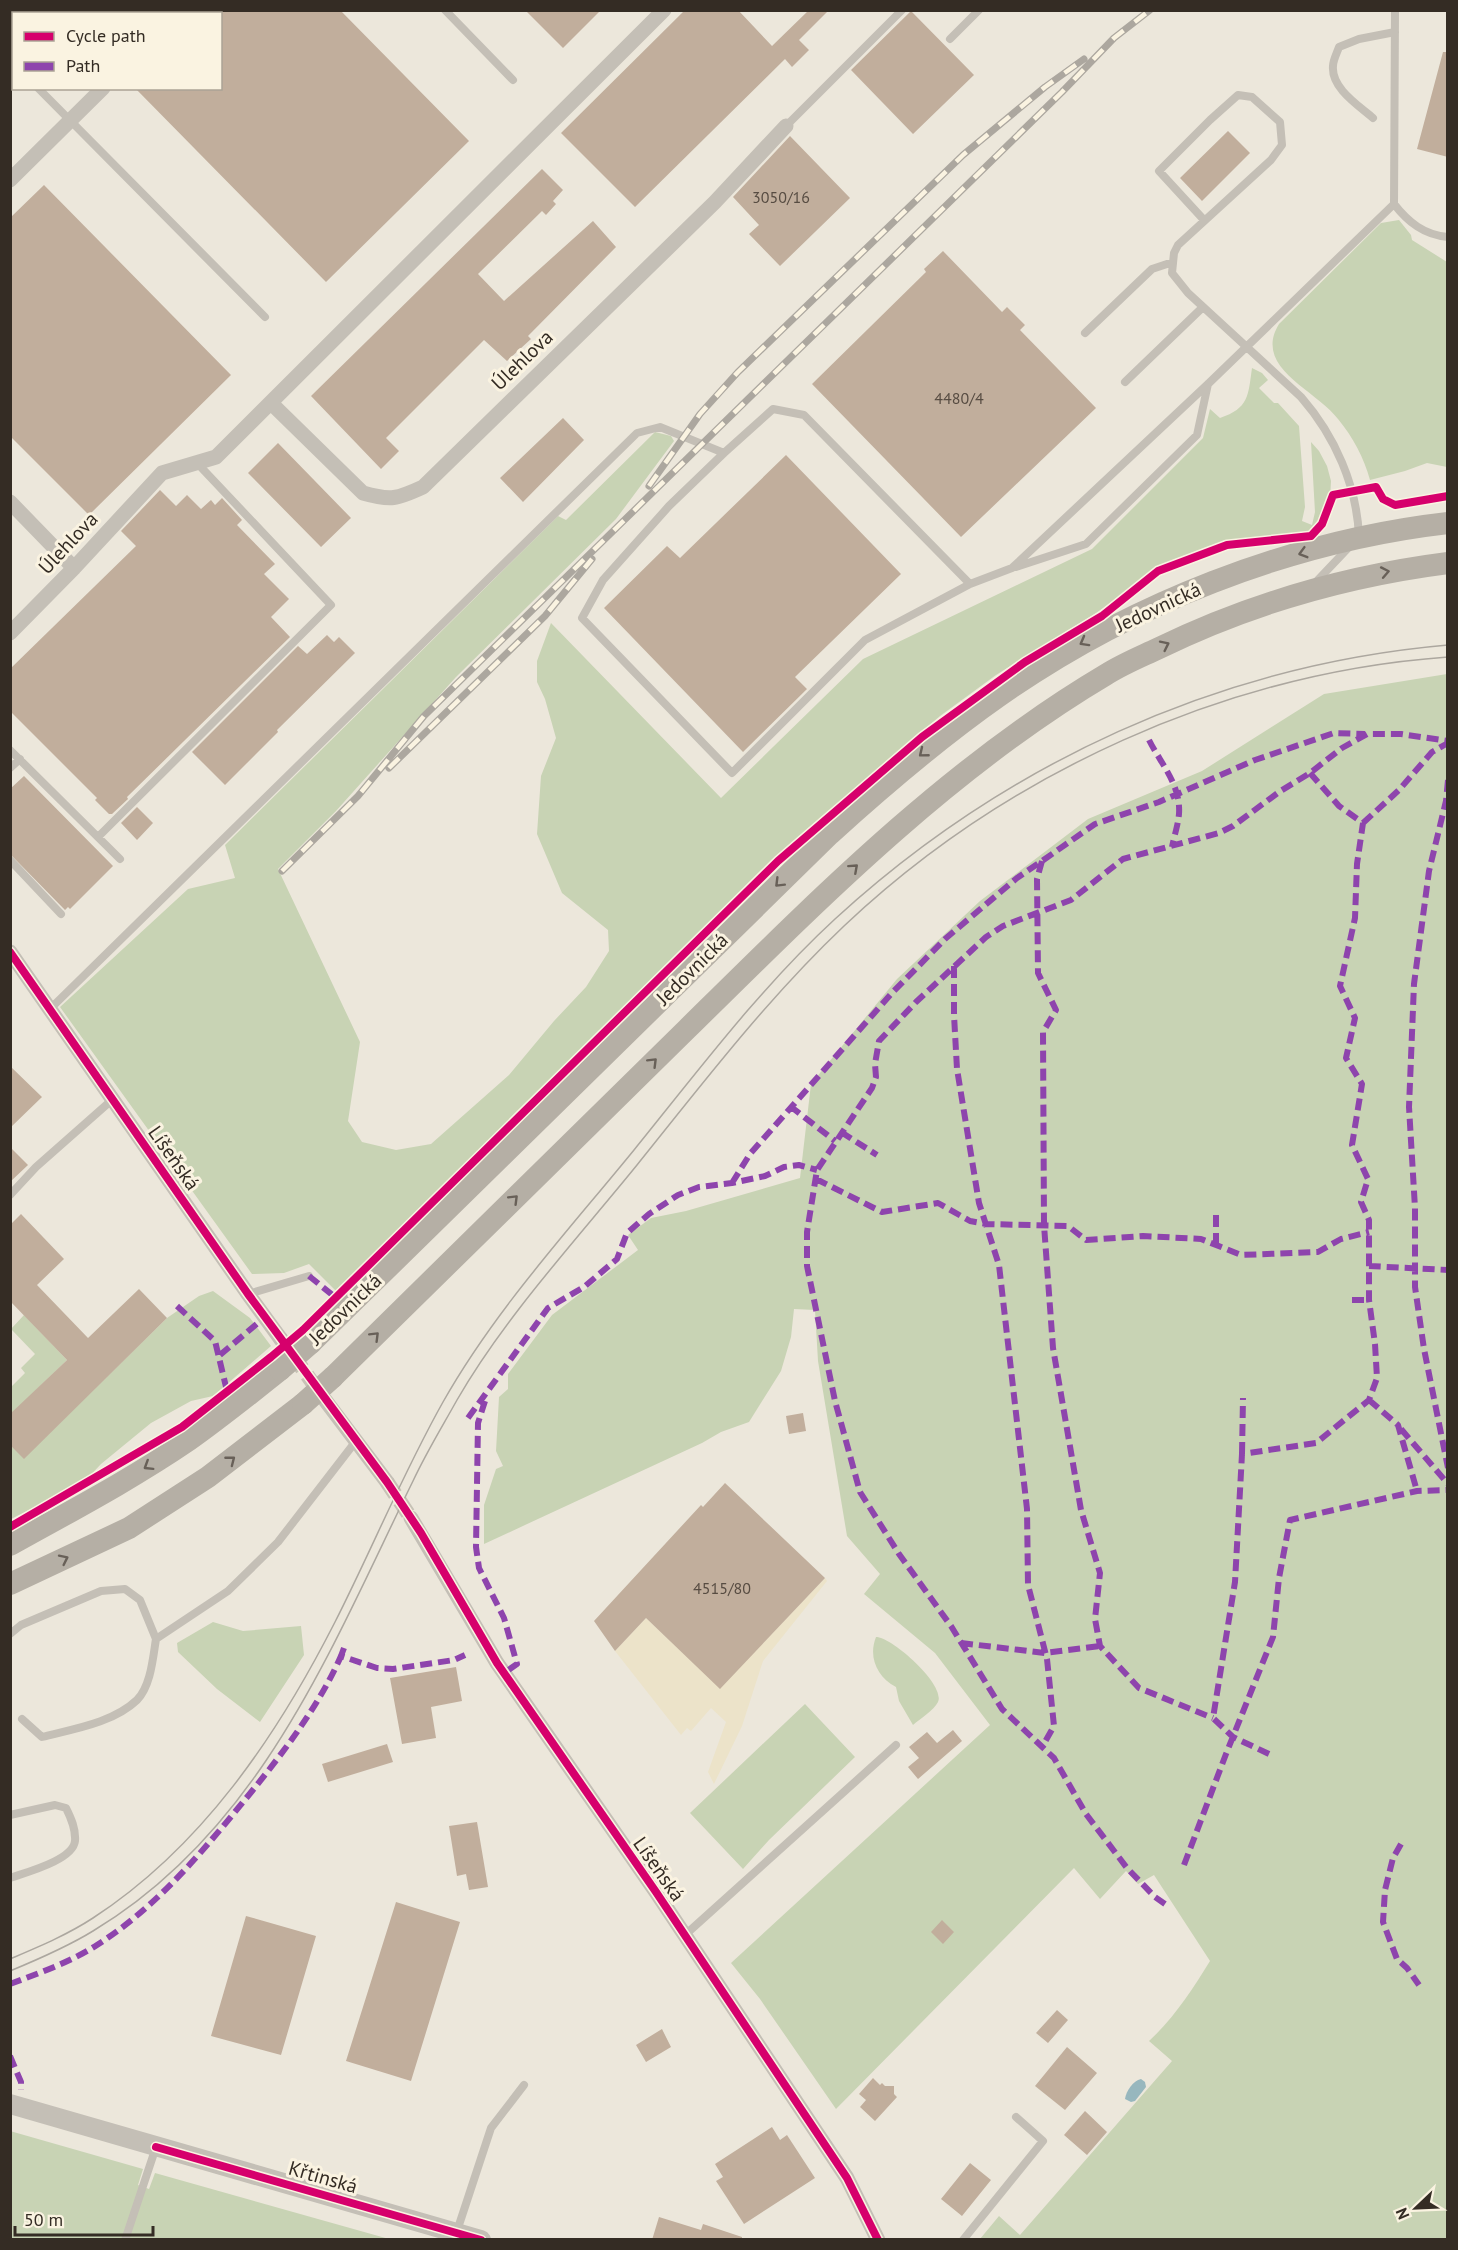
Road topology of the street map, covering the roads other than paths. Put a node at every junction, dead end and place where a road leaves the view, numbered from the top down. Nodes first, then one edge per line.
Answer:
1 (445, 10) edge
2 (664, 10) edge
3 (902, 10) edge
4 (979, 10) edge
5 (1395, 10) edge
6 (1395, 32) junction
7 (950, 39) dead end
8 (513, 80) dead end
9 (40, 90) edge
10 (101, 90) edge
11 (1373, 118) dead end
12 (71, 121) junction
13 (786, 126) joint
14 (10, 180) edge
15 (1394, 204) junction
16 (1204, 220) junction
17 (1448, 237) edge
18 (1173, 262) junction
19 (1203, 307) junction
20 (265, 317) dead end
21 (1085, 333) dead end
22 (1245, 347) junction
23 (1125, 382) dead end
24 (1208, 384) junction
25 (271, 403) junction
26 (724, 453) junction
27 (197, 463) junction
28 (10, 502) edge
29 (1448, 523) edge
30 (1359, 537) junction
31 (1448, 563) edge
32 (74, 568) junction
33 (1012, 568) junction
34 (970, 584) junction
35 (1308, 590) junction
36 (10, 633) edge
37 (10, 750) edge
38 (20, 759) junction
39 (10, 768) edge
40 (98, 837) junction
41 (120, 859) dead end
42 (10, 860) edge
43 (61, 914) dead end
44 (10, 952) edge
45 (50, 1009) junction
46 (113, 1099) junction
47 (10, 1195) edge
48 (309, 1276) dead end
49 (248, 1294) junction
50 (280, 1338) tunnel mouth
51 (314, 1402) junction
52 (356, 1441) junction
53 (387, 1482) tunnel mouth
54 (411, 1518) tunnel mouth
55 (10, 1545) edge
56 (10, 1584) edge
57 (10, 1634) edge
58 (156, 1639) junction
59 (22, 1719) dead end
60 (896, 1745) dead end
61 (10, 1815) edge
62 (10, 1878) edge
63 (685, 1935) junction
64 (525, 2085) dead end
65 (10, 2104) edge
66 (1016, 2117) dead end
67 (156, 2147) junction
68 (456, 2232) junction
69 (125, 2240) edge
70 (481, 2240) edge
71 (878, 2240) edge
72 (963, 2240) edge

1 - 8 lane
2 - 25 street, Úlehlova
3 - 13 lane
4 - 7 lane
5 - 6 lane
6 - 11 lane
6 - 15 lane
9 - 12 lane
10 - 12 street
12 - 14 street
12 - 20 lane
13 - 25 street, Úlehlova
15 - 17 lane
15 - 22 lane
16 - 16 lane
16 - 18 lane
18 - 19 lane
18 - 21 lane
19 - 22 lane
19 - 23 lane
22 - 24 lane
22 - 30 lane
24 - 33 lane
24 - 33 lane
25 - 27 street, Úlehlova
26 - 34 lane
26 - 34 lane
26 - 45 lane
27 - 32 street, Úlehlova
27 - 40 lane
28 - 32 street
29 - 30 main road, Jedovnická
30 - 35 lane
30 -> 55 main road, Jedovnická, bridge
35 -> 31 main road, Jedovnická
32 - 36 street, Úlehlova
33 - 34 lane
51 -> 35 main road, Jedovnická, bridge
37 - 38 lane
38 - 39 lane
38 - 40 lane
40 - 41 lane
42 - 43 lane
44 - 45 street, Líšeňská
45 - 46 street, Líšeňská
46 - 47 lane
46 - 49 street, Líšeňská
48 - 49 lane
49 - 50 street, Líšeňská
51 - 52 street
56 -> 51 main road, Jedovnická
52 - 53 street
52 - 58 lane
54 - 63 street, Líšeňská
57 - 58 lane
58 - 59 lane
60 - 63 lane
61 - 62 lane
63 - 71 street, Líšeňská
64 - 68 lane
65 - 67 street, Křtinská
66 - 72 lane
67 - 68 street, Křtinská
67 - 69 lane
68 - 70 street, Křtinská

